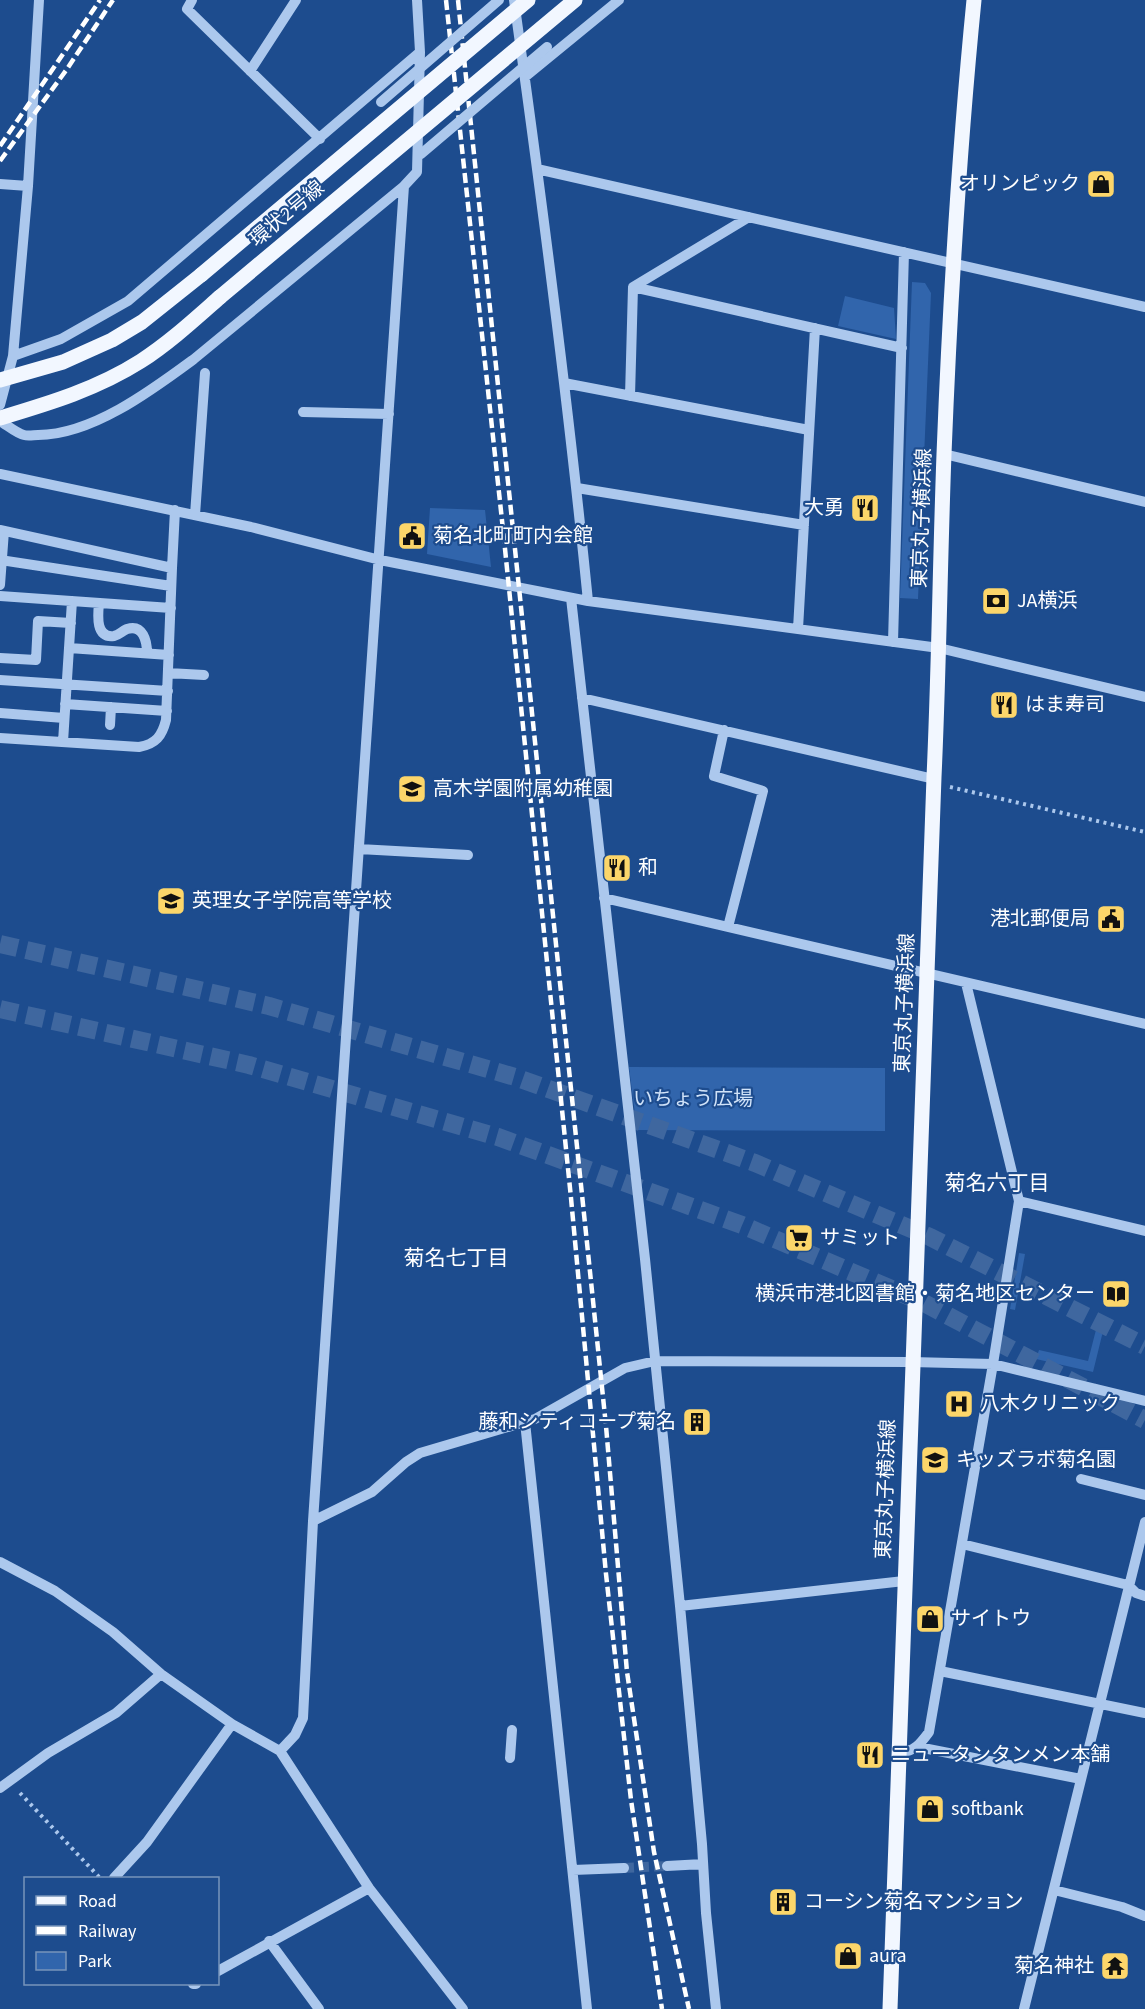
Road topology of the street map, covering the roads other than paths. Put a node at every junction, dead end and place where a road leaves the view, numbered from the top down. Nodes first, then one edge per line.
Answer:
1 (39, 0) edge
2 (192, 0) edge
3 (296, 0) edge
4 (417, 0) edge
5 (499, 0) edge
6 (514, 0) edge
7 (528, 0) edge
8 (575, 0) edge
9 (619, 0) edge
10 (974, 0) edge
11 (548, 47) dead end
12 (420, 52) junction
13 (250, 71) junction
14 (525, 77) junction
15 (381, 102) dead end
16 (320, 139) junction
17 (421, 154) dead end
18 (537, 169) junction
19 (0, 184) edge
20 (28, 186) junction
21 (404, 186) junction
22 (749, 217) junction
23 (904, 252) junction
24 (953, 263) junction
25 (633, 287) junction
26 (1145, 307) edge
27 (815, 328) junction
28 (902, 348) junction
29 (13, 356) junction
30 (205, 373) dead end
31 (4, 380) edge
32 (564, 383) junction
33 (630, 396) junction
34 (0, 405) edge
35 (303, 412) dead end
36 (389, 414) junction
37 (0, 419) edge
38 (809, 430) junction
39 (944, 454) junction
40 (0, 474) edge
41 (577, 488) junction
42 (1145, 502) edge
43 (175, 510) junction
44 (195, 515) junction
45 (804, 525) junction
46 (2, 530) edge
47 (1, 560) edge
48 (380, 560) junction
49 (172, 568) junction
50 (0, 585) edge
51 (171, 586) junction
52 (0, 596) edge
53 (571, 598) junction
54 (72, 601) junction
55 (588, 601) junction
56 (99, 603) junction
57 (171, 608) junction
58 (70, 623) junction
59 (798, 629) junction
60 (893, 642) junction
61 (69, 648) junction
62 (939, 648) junction
63 (147, 653) junction
64 (169, 655) junction
65 (0, 658) edge
66 (168, 673) junction
67 (204, 675) dead end
68 (0, 680) edge
69 (66, 684) junction
70 (168, 691) junction
71 (1145, 697) edge
72 (582, 698) junction
73 (65, 704) junction
74 (111, 707) junction
75 (167, 711) junction
76 (0, 713) edge
77 (64, 718) junction
78 (110, 725) dead end
79 (724, 730) junction
80 (0, 738) edge
81 (63, 742) junction
82 (934, 781) junction
83 (359, 849) junction
84 (468, 855) dead end
85 (604, 898) junction
86 (729, 927) junction
87 (927, 974) junction
88 (966, 983) junction
89 (1145, 1024) edge
90 (1019, 1201) junction
91 (1145, 1231) edge
92 (655, 1361) junction
93 (911, 1362) junction
94 (993, 1364) junction
95 (1145, 1401) edge
96 (525, 1422) junction
97 (1081, 1479) dead end
98 (1145, 1495) edge
99 (313, 1521) junction
100 (1145, 1522) edge
101 (962, 1544) junction
102 (0, 1562) edge
103 (904, 1581) junction
104 (1128, 1585) junction
105 (1145, 1596) edge
106 (680, 1606) junction
107 (940, 1671) junction
108 (161, 1674) junction
109 (1099, 1703) junction
110 (1145, 1713) edge
111 (232, 1724) junction
112 (512, 1730) dead end
113 (918, 1747) junction
114 (280, 1751) junction
115 (900, 1753) junction
116 (510, 1758) dead end
117 (1080, 1779) junction
118 (4, 1785) edge
119 (703, 1864) junction
120 (667, 1866) tunnel mouth
121 (624, 1868) tunnel mouth
122 (573, 1870) junction
123 (115, 1877) edge
124 (369, 1888) junction
125 (1054, 1890) junction
126 (1145, 1916) edge
127 (269, 1941) junction
128 (219, 1970) edge
129 (319, 2009) edge
130 (463, 2009) edge
131 (587, 2009) edge
132 (716, 2009) edge
133 (890, 2009) edge
134 (1024, 2009) edge

1 - 20 street
2 - 13 street
3 - 13 street
4 - 12 street
5 - 15 street, bridge
6 - 14 street
7 - 31 main road, 環状2号線, bridge
8 - 37 main road, 環状2号線, bridge
9 - 14 street
10 - 24 main road, 東京丸子横浜線
11 - 17 street, bridge
12 - 16 street
12 - 21 street
13 - 16 street
14 - 18 street
16 - 29 street
18 - 22 street
18 - 32 street
19 - 20 street
20 - 29 street
21 - 36 street
21 - 37 street
22 - 23 street
22 - 25 street
23 - 24 street
23 - 28 street
24 - 26 street
24 - 39 main road, 東京丸子横浜線
25 - 27 street
25 - 33 street
27 - 28 street
27 - 38 street
28 - 60 street
29 - 31 street
30 - 44 street
31 - 34 street
32 - 33 street
32 - 41 street
33 - 38 street
35 - 36 street
36 - 48 street
38 - 45 street
39 - 42 street
39 - 62 main road, 東京丸子横浜線
40 - 43 street
41 - 45 street
41 - 55 street
43 - 44 street
43 - 49 street
44 - 48 street
45 - 59 street
46 - 47 street
46 - 49 street
47 - 50 street
47 - 51 street
48 - 53 street
48 - 83 street
49 - 51 street
51 - 57 street
52 - 54 street
53 - 55 street
53 - 72 street
54 - 56 street
54 - 58 street
55 - 59 street
56 - 57 street
56 - 63 street
57 - 64 street
58 - 61 street
58 - 65 street
59 - 60 street
60 - 62 street
61 - 63 street
61 - 69 street
62 - 71 street
62 - 82 main road, 東京丸子横浜線
63 - 64 street
64 - 66 street
66 - 67 street
66 - 70 street
68 - 69 street
69 - 70 street
69 - 73 street
70 - 75 street
72 - 79 street
72 - 85 street
73 - 74 street
73 - 77 street
74 - 75 street
74 - 78 street
75 - 81 street
76 - 77 street
77 - 81 street
79 - 82 street
79 - 86 street
80 - 81 street
82 - 87 main road, 東京丸子横浜線
83 - 84 street
83 - 99 street
85 - 86 street
85 - 92 street
86 - 87 street
87 - 88 street
87 - 93 main road, 東京丸子横浜線
88 - 89 street
88 - 90 street
90 - 91 street
90 - 94 street
92 - 93 street
92 - 96 street
92 - 106 street
93 - 94 street
93 - 103 main road, 東京丸子横浜線
94 - 95 street
94 - 101 street
96 - 99 street
96 - 122 street
97 - 98 street
99 - 114 street
100 - 104 street
101 - 104 street
101 - 107 street
102 - 108 street
103 - 106 street
103 - 115 main road, 東京丸子横浜線
104 - 105 street
104 - 109 street
106 - 119 street
107 - 109 street
107 - 113 street
108 - 111 street
108 - 118 street
109 - 110 street
109 - 117 street
111 - 114 street
111 - 123 street
112 - 116 street
113 - 115 street
113 - 117 street
114 - 124 street
115 - 133 main road, 東京丸子横浜線
117 - 125 street
119 - 120 street
119 - 132 street
121 - 122 street
122 - 131 street
124 - 127 street
124 - 130 street
125 - 126 street
125 - 134 street
127 - 128 street
127 - 129 street

